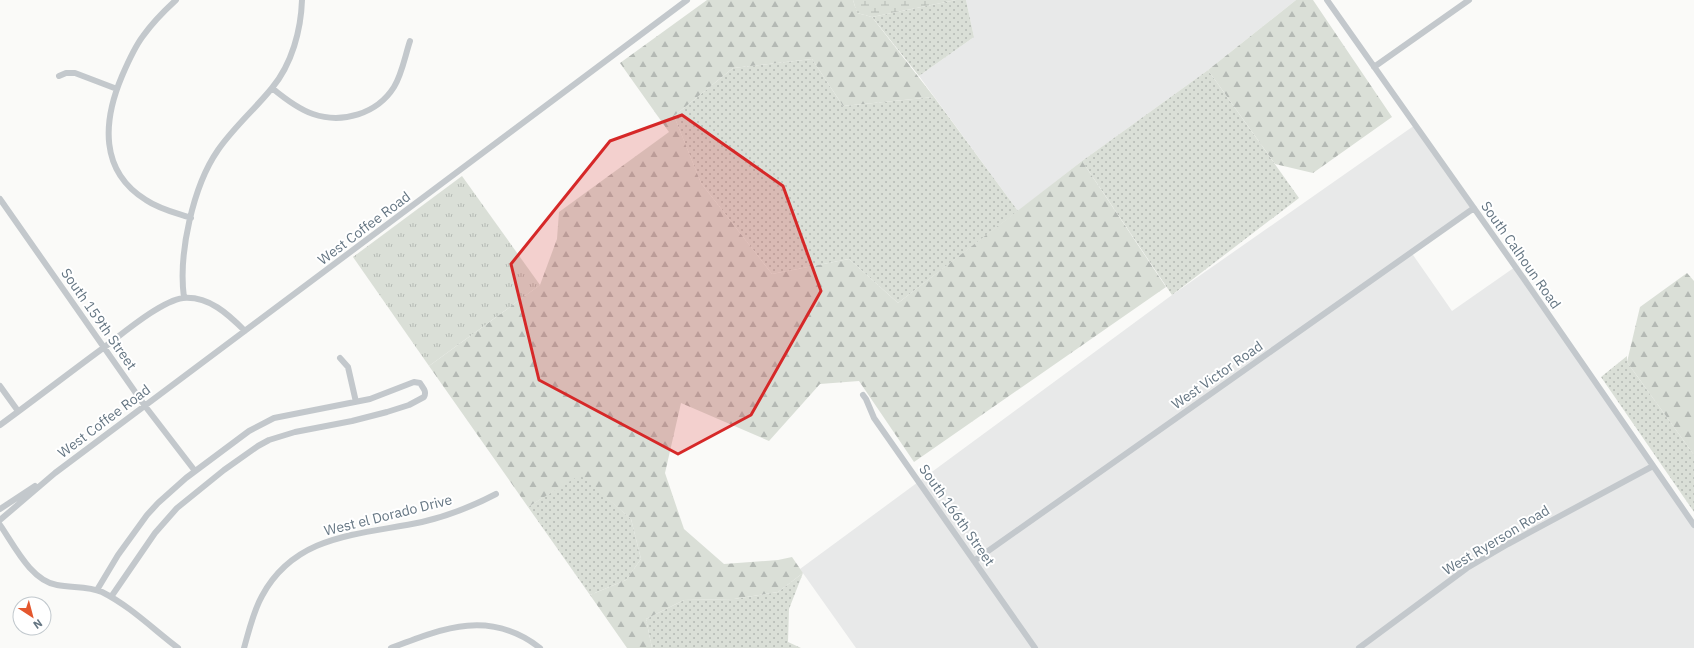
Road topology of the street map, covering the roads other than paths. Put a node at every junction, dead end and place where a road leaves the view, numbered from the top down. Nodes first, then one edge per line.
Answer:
1 (176, 0) edge
2 (302, 0) edge
3 (687, 0) edge
4 (1327, 0) edge
5 (1469, 0) edge
6 (410, 41) dead end
7 (1374, 67) junction
8 (59, 76) dead end
9 (272, 88) junction
10 (117, 89) junction
11 (0, 199) edge
12 (1474, 208) junction
13 (191, 218) junction
14 (184, 298) junction
15 (245, 331) junction
16 (104, 347) junction
17 (340, 358) dead end
18 (0, 386) edge
19 (862, 395) dead end
20 (356, 402) junction
21 (145, 406) junction
22 (18, 411) junction
23 (0, 425) edge
24 (1653, 466) junction
25 (195, 471) junction
26 (55, 474) junction
27 (496, 494) dead end
28 (0, 509) edge
29 (0, 520) edge
30 (0, 525) edge
31 (1694, 525) edge
32 (974, 561) junction
33 (97, 590) junction
34 (111, 597) junction
35 (178, 648) edge
36 (244, 648) edge
37 (391, 648) edge
38 (540, 648) edge
39 (1034, 648) edge
40 (1359, 648) edge

1 - 10 street
2 - 9 street
3 - 15 street, West Coffee Road
4 - 7 street, South Calhoun Road
5 - 7 street
6 - 9 street
7 - 12 street, South Calhoun Road
8 - 10 street
9 - 13 street
10 - 13 street
11 - 16 street, South 159th Street
12 - 24 street, South Calhoun Road
12 - 32 street, West Victor Road
13 - 14 street
14 - 15 street
14 - 16 street
15 - 21 street, West Coffee Road
16 - 21 street, South 159th Street
16 - 22 street
17 - 20 street
18 - 22 street
19 - 32 street, South 166th Street
20 - 25 street
20 - 34 street
21 - 25 street, South 159th Street
21 - 26 street, West Coffee Road
22 - 23 street
24 - 31 street, South Calhoun Road
24 - 40 street, West Ryerson Road
25 - 33 street
26 - 28 street, West Coffee Road
26 - 29 street, West Coffee Road
27 - 36 street, West el Dorado Drive
30 - 33 street
32 - 39 street, South 166th Street
33 - 34 street
34 - 35 street
37 - 38 street

